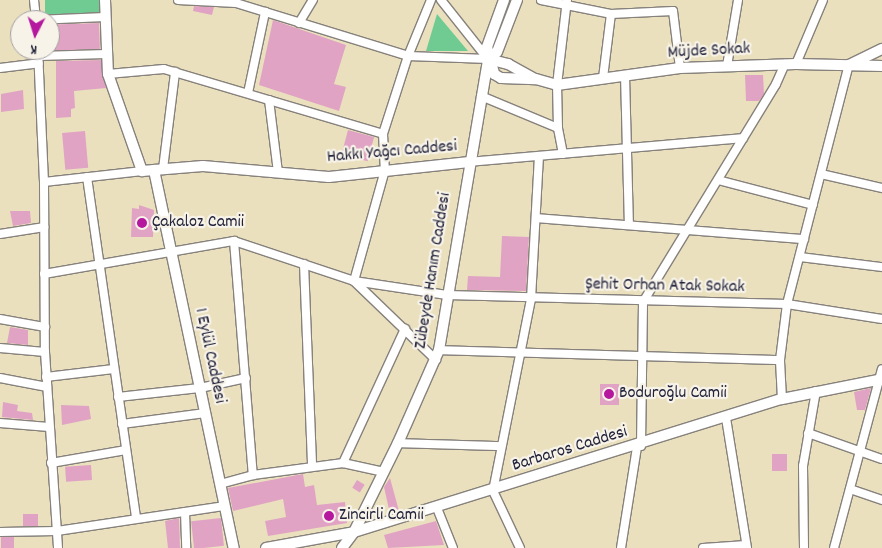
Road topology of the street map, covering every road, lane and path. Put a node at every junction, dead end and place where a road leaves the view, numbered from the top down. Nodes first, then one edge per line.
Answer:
1 (105, 0) edge
2 (178, 0) edge
3 (313, 0) edge
4 (431, 0) edge
5 (441, 0) edge
6 (504, 0) edge
7 (517, 0) edge
8 (541, 0) edge
9 (738, 0) edge
10 (823, 0) edge
11 (237, 2) edge
12 (566, 3) edge
13 (265, 12) junction
14 (612, 14) junction
15 (105, 17) junction
16 (60, 19) edge
17 (299, 23) junction
18 (882, 49) edge
19 (106, 54) junction
20 (60, 55) edge
21 (408, 56) junction
22 (488, 59) junction
23 (26, 60) edge
24 (39, 60) edge
25 (785, 64) junction
26 (796, 64) junction
27 (849, 65) junction
28 (727, 66) junction
29 (882, 66) edge
30 (0, 68) edge
31 (680, 68) junction
32 (175, 72) junction
33 (108, 74) junction
34 (626, 75) junction
35 (603, 78) junction
36 (536, 79) junction
37 (557, 84) junction
38 (248, 93) junction
39 (481, 96) junction
40 (269, 100) junction
41 (558, 128) junction
42 (383, 134) junction
43 (743, 138) junction
44 (627, 148) junction
45 (563, 154) junction
46 (539, 156) junction
47 (469, 162) junction
48 (158, 169) junction
49 (385, 170) junction
50 (142, 171) junction
51 (278, 172) junction
52 (821, 174) junction
53 (86, 177) junction
54 (718, 180) junction
55 (44, 182) junction
56 (882, 188) edge
57 (813, 205) junction
58 (536, 218) junction
59 (629, 225) junction
60 (44, 227) junction
61 (687, 230) junction
62 (0, 234) edge
63 (804, 238) junction
64 (234, 241) junction
65 (171, 252) junction
66 (800, 257) junction
67 (99, 264) junction
68 (304, 264) junction
69 (882, 268) edge
70 (44, 274) junction
71 (354, 281) junction
72 (447, 295) junction
73 (531, 298) junction
74 (643, 302) junction
75 (787, 304) junction
76 (0, 319) edge
77 (882, 319) edge
78 (45, 327) junction
79 (405, 330) junction
80 (0, 348) edge
81 (45, 352) junction
82 (519, 352) junction
83 (438, 355) junction
84 (642, 356) junction
85 (780, 360) junction
86 (114, 368) junction
87 (882, 375) edge
88 (46, 377) junction
89 (0, 378) edge
90 (246, 378) junction
91 (47, 387) junction
92 (200, 388) junction
93 (816, 391) junction
94 (118, 397) junction
95 (782, 400) junction
96 (205, 413) junction
97 (726, 418) junction
98 (0, 423) edge
99 (122, 424) junction
100 (49, 427) junction
101 (808, 433) junction
102 (398, 443) junction
103 (500, 446) junction
104 (639, 446) junction
105 (126, 450) junction
106 (861, 451) junction
107 (882, 458) edge
108 (51, 463) junction
109 (343, 463) junction
110 (312, 466) junction
111 (384, 472) junction
112 (253, 475) junction
113 (220, 484) junction
114 (850, 489) junction
115 (493, 491) junction
116 (882, 500) edge
117 (225, 506) junction
118 (437, 508) junction
119 (186, 512) junction
120 (136, 519) junction
121 (57, 530) junction
122 (0, 532) edge
123 (354, 532) junction
124 (746, 546) edge
125 (58, 548) edge
126 (186, 548) edge
127 (234, 548) edge
128 (266, 548) edge
129 (342, 548) edge
130 (453, 548) edge
131 (520, 548) edge
132 (621, 548) edge
133 (703, 548) edge
134 (804, 548) edge
135 (834, 548) edge

1 - 15 main road
2 - 11 street
3 - 17 street
4 - 21 street
5 - 22 street
6 - 22 main road, Zübeyde Hanım Caddesi
7 - 22 main road, Zübeyde Hanım Caddesi
8 - 12 street
9 - 28 street
10 - 26 street
11 - 13 street
12 - 14 street
12 - 37 street
13 - 17 street
13 - 38 street
14 - 31 street
14 - 35 street
15 - 16 street
15 - 19 main road
17 - 21 street
18 - 27 main road, Müjde Sokak
19 - 20 street
19 - 33 main road
21 - 22 street
21 - 42 street
22 - 36 main road
22 - 36 main road
22 - 39 main road, Zübeyde Hanım Caddesi
23 - 30 street
24 - 55 street
25 - 26 main road, Müjde Sokak
25 - 28 main road, Müjde Sokak
25 - 43 street
26 - 27 main road, Müjde Sokak
27 - 29 main road
27 - 52 street
28 - 31 main road, Müjde Sokak
31 - 34 main road, Müjde Sokak
32 - 33 street
32 - 38 street
32 - 48 street
33 - 50 main road
34 - 35 main road, Müjde Sokak
34 - 44 street
35 - 37 main road, Müjde Sokak
36 - 37 main road, Müjde Sokak
37 - 41 street
38 - 40 street
39 - 41 street
39 - 47 main road, Zübeyde Hanım Caddesi
40 - 42 street
40 - 51 street
41 - 45 street
42 - 49 street
43 - 44 street, Hakkı Yağcı Caddesi
43 - 54 street
44 - 45 street, Hakkı Yağcı Caddesi
44 - 59 street
45 - 46 street, Hakkı Yağcı Caddesi
46 - 47 street, Hakkı Yağcı Caddesi
46 - 58 street
47 - 49 main road, Hakkı Yağcı Caddesi
47 - 72 main road, Zübeyde Hanım Caddesi
48 - 50 main road, Hakkı Yağcı Caddesi
48 - 51 main road, Hakkı Yağcı Caddesi
48 - 65 main road, 1 Eylül Caddesi
49 - 51 main road, Hakkı Yağcı Caddesi
49 - 71 street
50 - 53 street, Hakkı Yağcı Caddesi
52 - 56 street
52 - 57 street
53 - 55 street, Hakkı Yağcı Caddesi
53 - 67 street
54 - 57 street
54 - 61 street
55 - 60 street
57 - 63 street
58 - 59 street
58 - 73 street
59 - 61 street
60 - 62 street
60 - 70 street
61 - 63 street
61 - 74 street
63 - 66 street
64 - 65 street
64 - 68 street
64 - 90 street
65 - 67 street
65 - 92 main road, 1 Eylül Caddesi
66 - 69 street
66 - 75 street
67 - 70 street
67 - 86 street
68 - 71 street
68 - 110 street
70 - 78 street
71 - 72 street, Şehit Orhan Atak Sokak
71 - 79 street
72 - 73 street, Şehit Orhan Atak Sokak
72 - 83 main road, Zübeyde Hanım Caddesi
73 - 74 street, Şehit Orhan Atak Sokak
73 - 82 street
74 - 75 street, Şehit Orhan Atak Sokak
74 - 84 street
75 - 77 street, Şehit Orhan Atak Sokak
75 - 85 street
76 - 78 street
78 - 81 street
79 - 83 street
79 - 109 street
80 - 81 street
81 - 88 street
82 - 83 street
82 - 84 street
82 - 103 street
83 - 102 main road, Zübeyde Hanım Caddesi
84 - 85 street
84 - 104 street
85 - 95 street
86 - 88 street
86 - 94 street
87 - 93 main road, Barbaros Caddesi
87 - 106 street
88 - 91 street
89 - 91 street
90 - 92 street
90 - 112 street
91 - 100 street
92 - 94 street
92 - 96 main road, 1 Eylül Caddesi
93 - 95 main road, Barbaros Caddesi
93 - 101 street
94 - 99 street
95 - 97 main road, Barbaros Caddesi
96 - 99 street
96 - 113 main road, 1 Eylül Caddesi
97 - 104 main road, Barbaros Caddesi
97 - 124 street
98 - 100 street
99 - 105 street
100 - 108 street
101 - 106 street
101 - 134 street
102 - 103 street
102 - 111 main road, Zübeyde Hanım Caddesi
103 - 115 street
104 - 115 main road, Barbaros Caddesi
104 - 132 street
105 - 108 street
105 - 120 street
106 - 107 street
106 - 114 street
108 - 121 street
109 - 110 street
109 - 111 street
110 - 112 street
111 - 123 main road, Zübeyde Hanım Caddesi
112 - 113 street
113 - 117 main road, 1 Eylül Caddesi
114 - 116 street
114 - 135 street
115 - 118 main road, Barbaros Caddesi
115 - 131 street
117 - 119 street
117 - 127 main road, 1 Eylül Caddesi
118 - 123 main road, Barbaros Caddesi
118 - 130 street
119 - 120 street
119 - 126 street
120 - 121 street
121 - 122 street
121 - 125 street
123 - 128 main road, Barbaros Caddesi
123 - 129 main road, Zübeyde Hanım Caddesi
124 - 133 street

